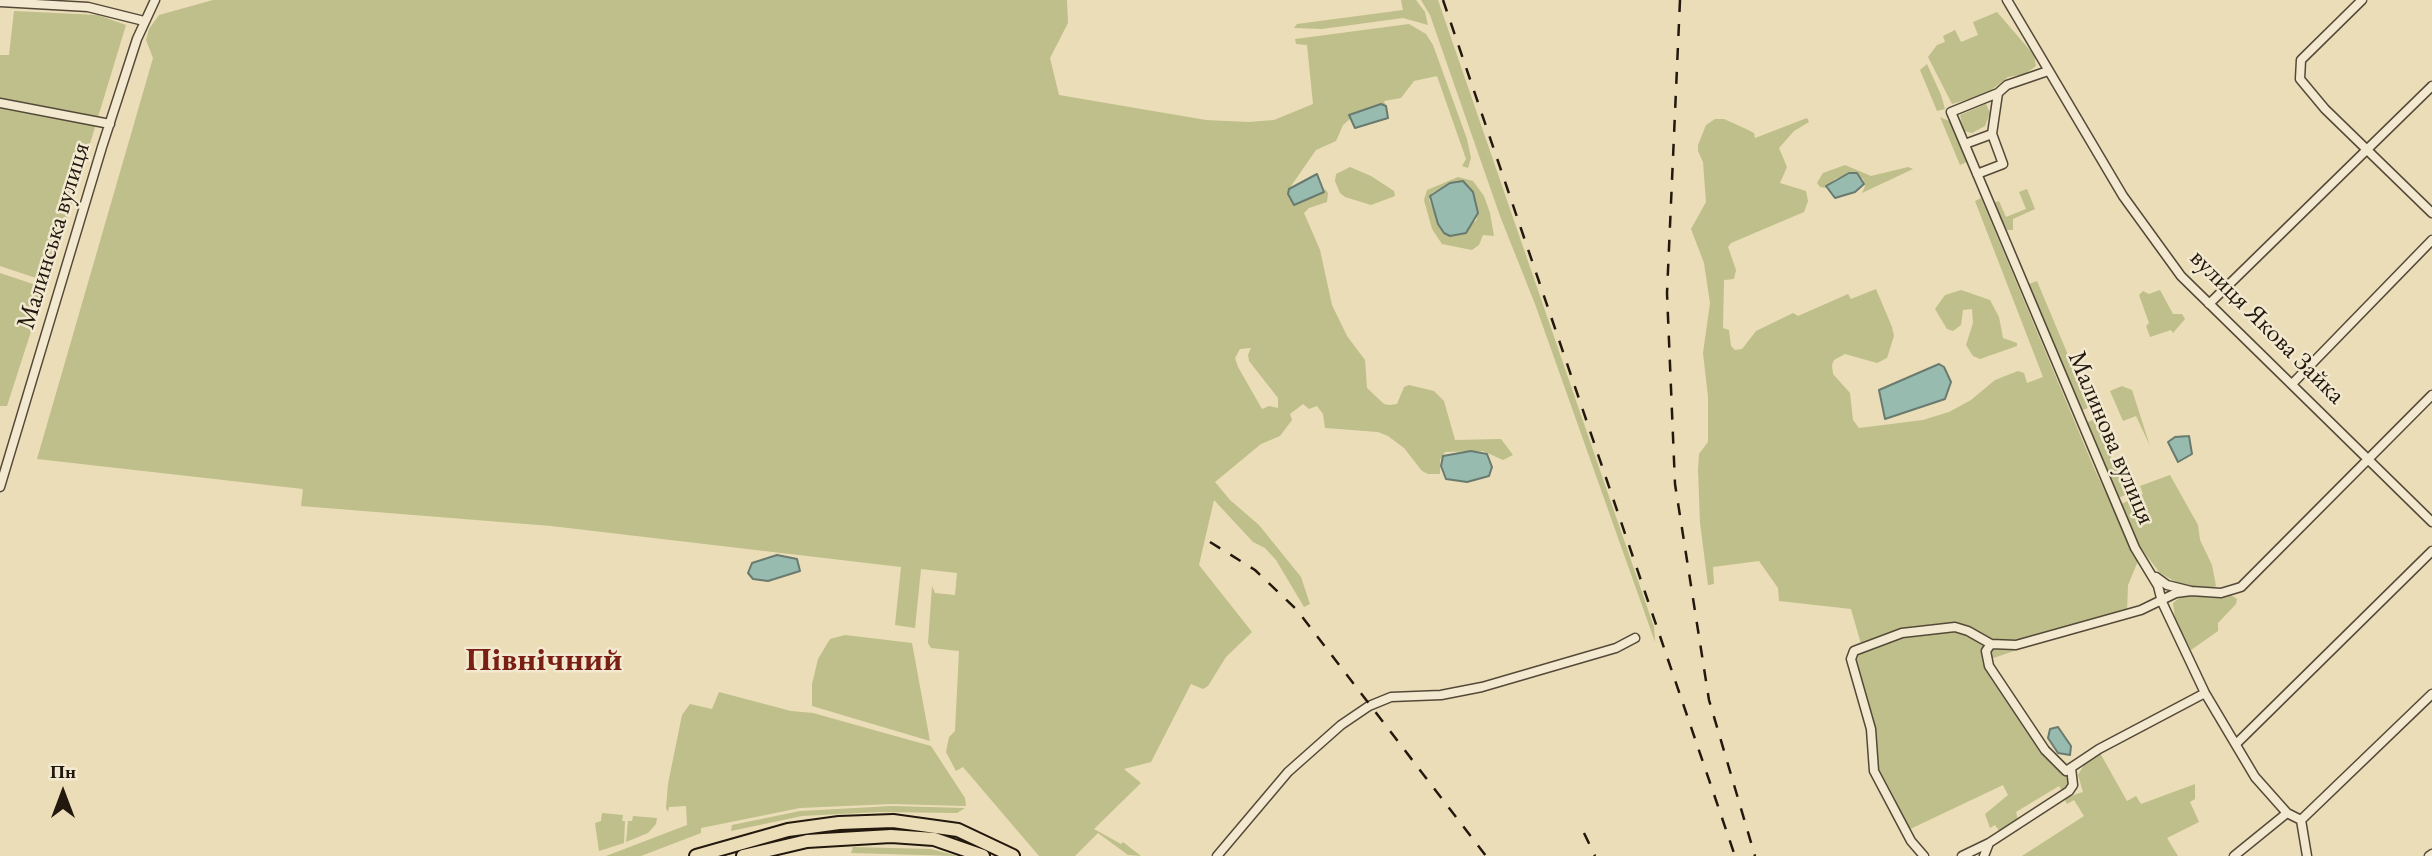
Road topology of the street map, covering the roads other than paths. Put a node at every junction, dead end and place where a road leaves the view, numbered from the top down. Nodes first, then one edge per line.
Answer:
1 (155, 0) edge
2 (2007, 0) edge
3 (2362, 0) edge
4 (0, 2) edge
5 (144, 21) junction
6 (2048, 71) junction
7 (2432, 86) edge
8 (1998, 93) junction
9 (0, 103) edge
10 (110, 124) junction
11 (1992, 134) junction
12 (1965, 144) junction
13 (2368, 150) junction
14 (1977, 174) junction
15 (2432, 213) edge
16 (2432, 240) edge
17 (2209, 304) junction
18 (2293, 383) junction
19 (2432, 395) edge
20 (2368, 460) junction
21 (0, 487) edge
22 (2432, 522) edge
23 (2432, 551) edge
24 (2151, 573) junction
25 (2192, 591) junction
26 (2162, 602) junction
27 (1635, 638) dead end
28 (1991, 644) junction
29 (2206, 693) junction
30 (2432, 694) edge
31 (2236, 744) junction
32 (2068, 769) junction
33 (2287, 813) junction
34 (2301, 821) junction
35 (1989, 843) junction
36 (696, 856) edge
37 (743, 856) edge
38 (983, 856) edge
39 (1013, 856) edge
40 (1217, 856) edge
41 (1924, 856) edge
42 (1962, 856) edge
43 (1984, 856) edge
44 (2234, 856) edge
45 (2306, 856) edge

1 - 5 street, Малинська вулиця
2 - 6 street, вулиця Якова Зайка
3 - 13 street
4 - 5 street
5 - 10 street, Малинська вулиця
6 - 8 street, Малинова вулиця
6 - 17 street, вулиця Якова Зайка
7 - 13 street
8 - 11 street
8 - 12 street, Малинова вулиця
9 - 10 street
10 - 21 street, Малинська вулиця
11 - 12 street
11 - 14 street
12 - 14 street, Малинова вулиця
13 - 15 street
13 - 17 street
14 - 24 street, Малинова вулиця
16 - 18 street
17 - 18 street, вулиця Якова Зайка
18 - 20 street, вулиця Якова Зайка
19 - 20 street
20 - 22 street, вулиця Якова Зайка
20 - 25 street
23 - 31 street
24 - 25 street
24 - 26 street, Малинова вулиця
25 - 26 street
26 - 28 street
26 - 29 street, Малинова вулиця
27 - 40 street
28 - 32 street
28 - 41 street
29 - 31 street, Малинова вулиця
29 - 32 street
30 - 34 street
31 - 33 street, Малинова вулиця
32 - 35 street
33 - 34 street, Малинова вулиця
33 - 44 street
34 - 45 street
35 - 42 street
35 - 43 street
36 - 39 main road
37 - 38 main road

